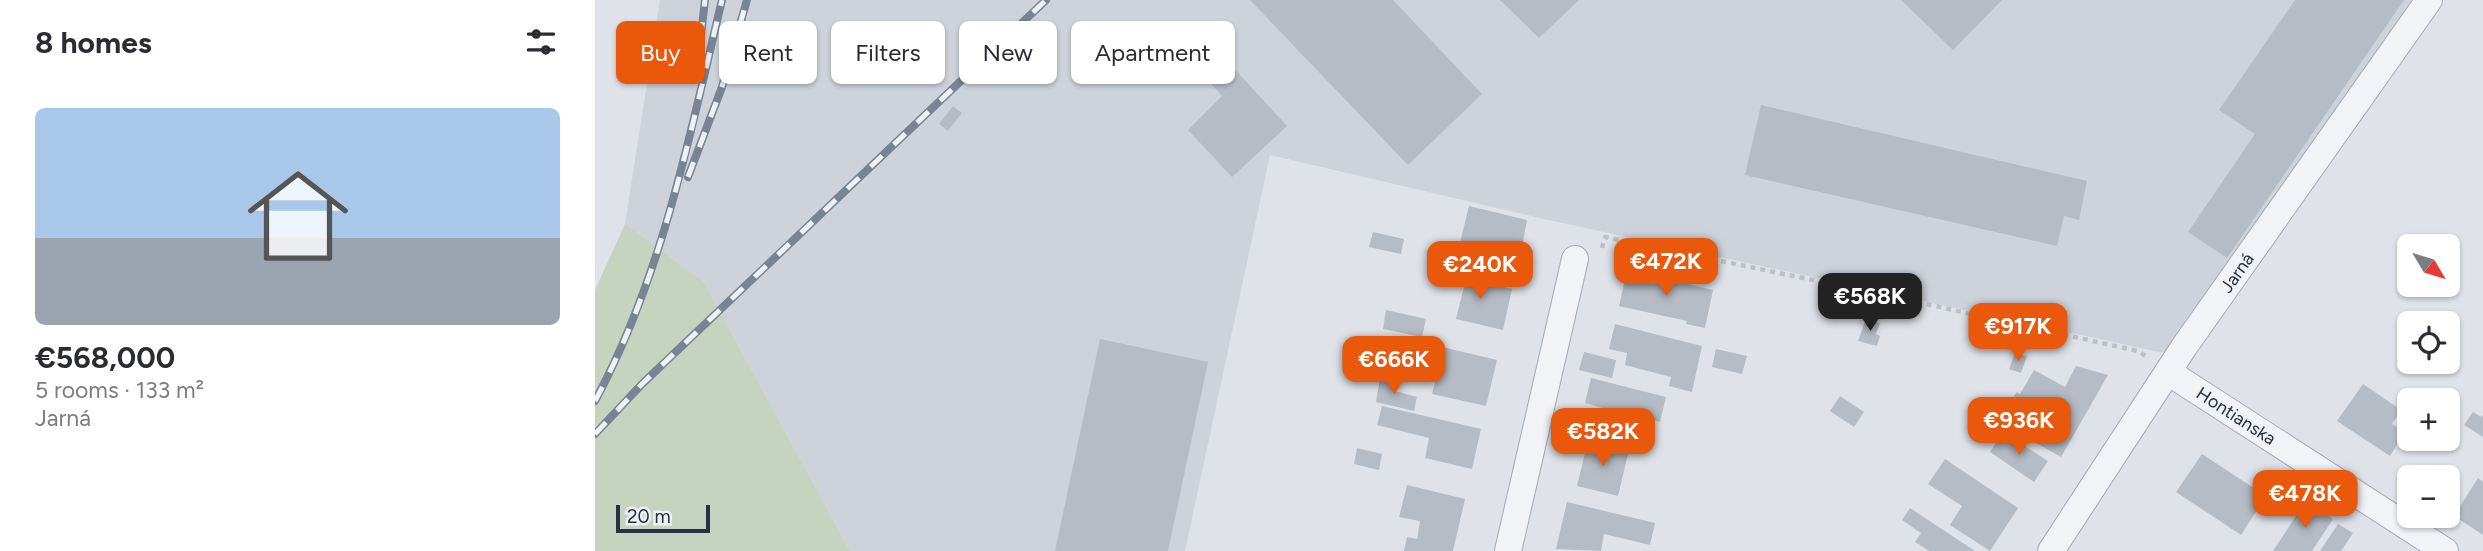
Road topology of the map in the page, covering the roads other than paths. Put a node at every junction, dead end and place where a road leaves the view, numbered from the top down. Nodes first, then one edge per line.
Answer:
1 (2430, 0) edge
2 (1574, 259) dead end
3 (2168, 372) junction
4 (1507, 551) edge
5 (2051, 551) edge
6 (2445, 551) edge

1 - 3 street, Jarná
2 - 4 street
3 - 5 street, Jarná
3 - 6 street, Hontianska

